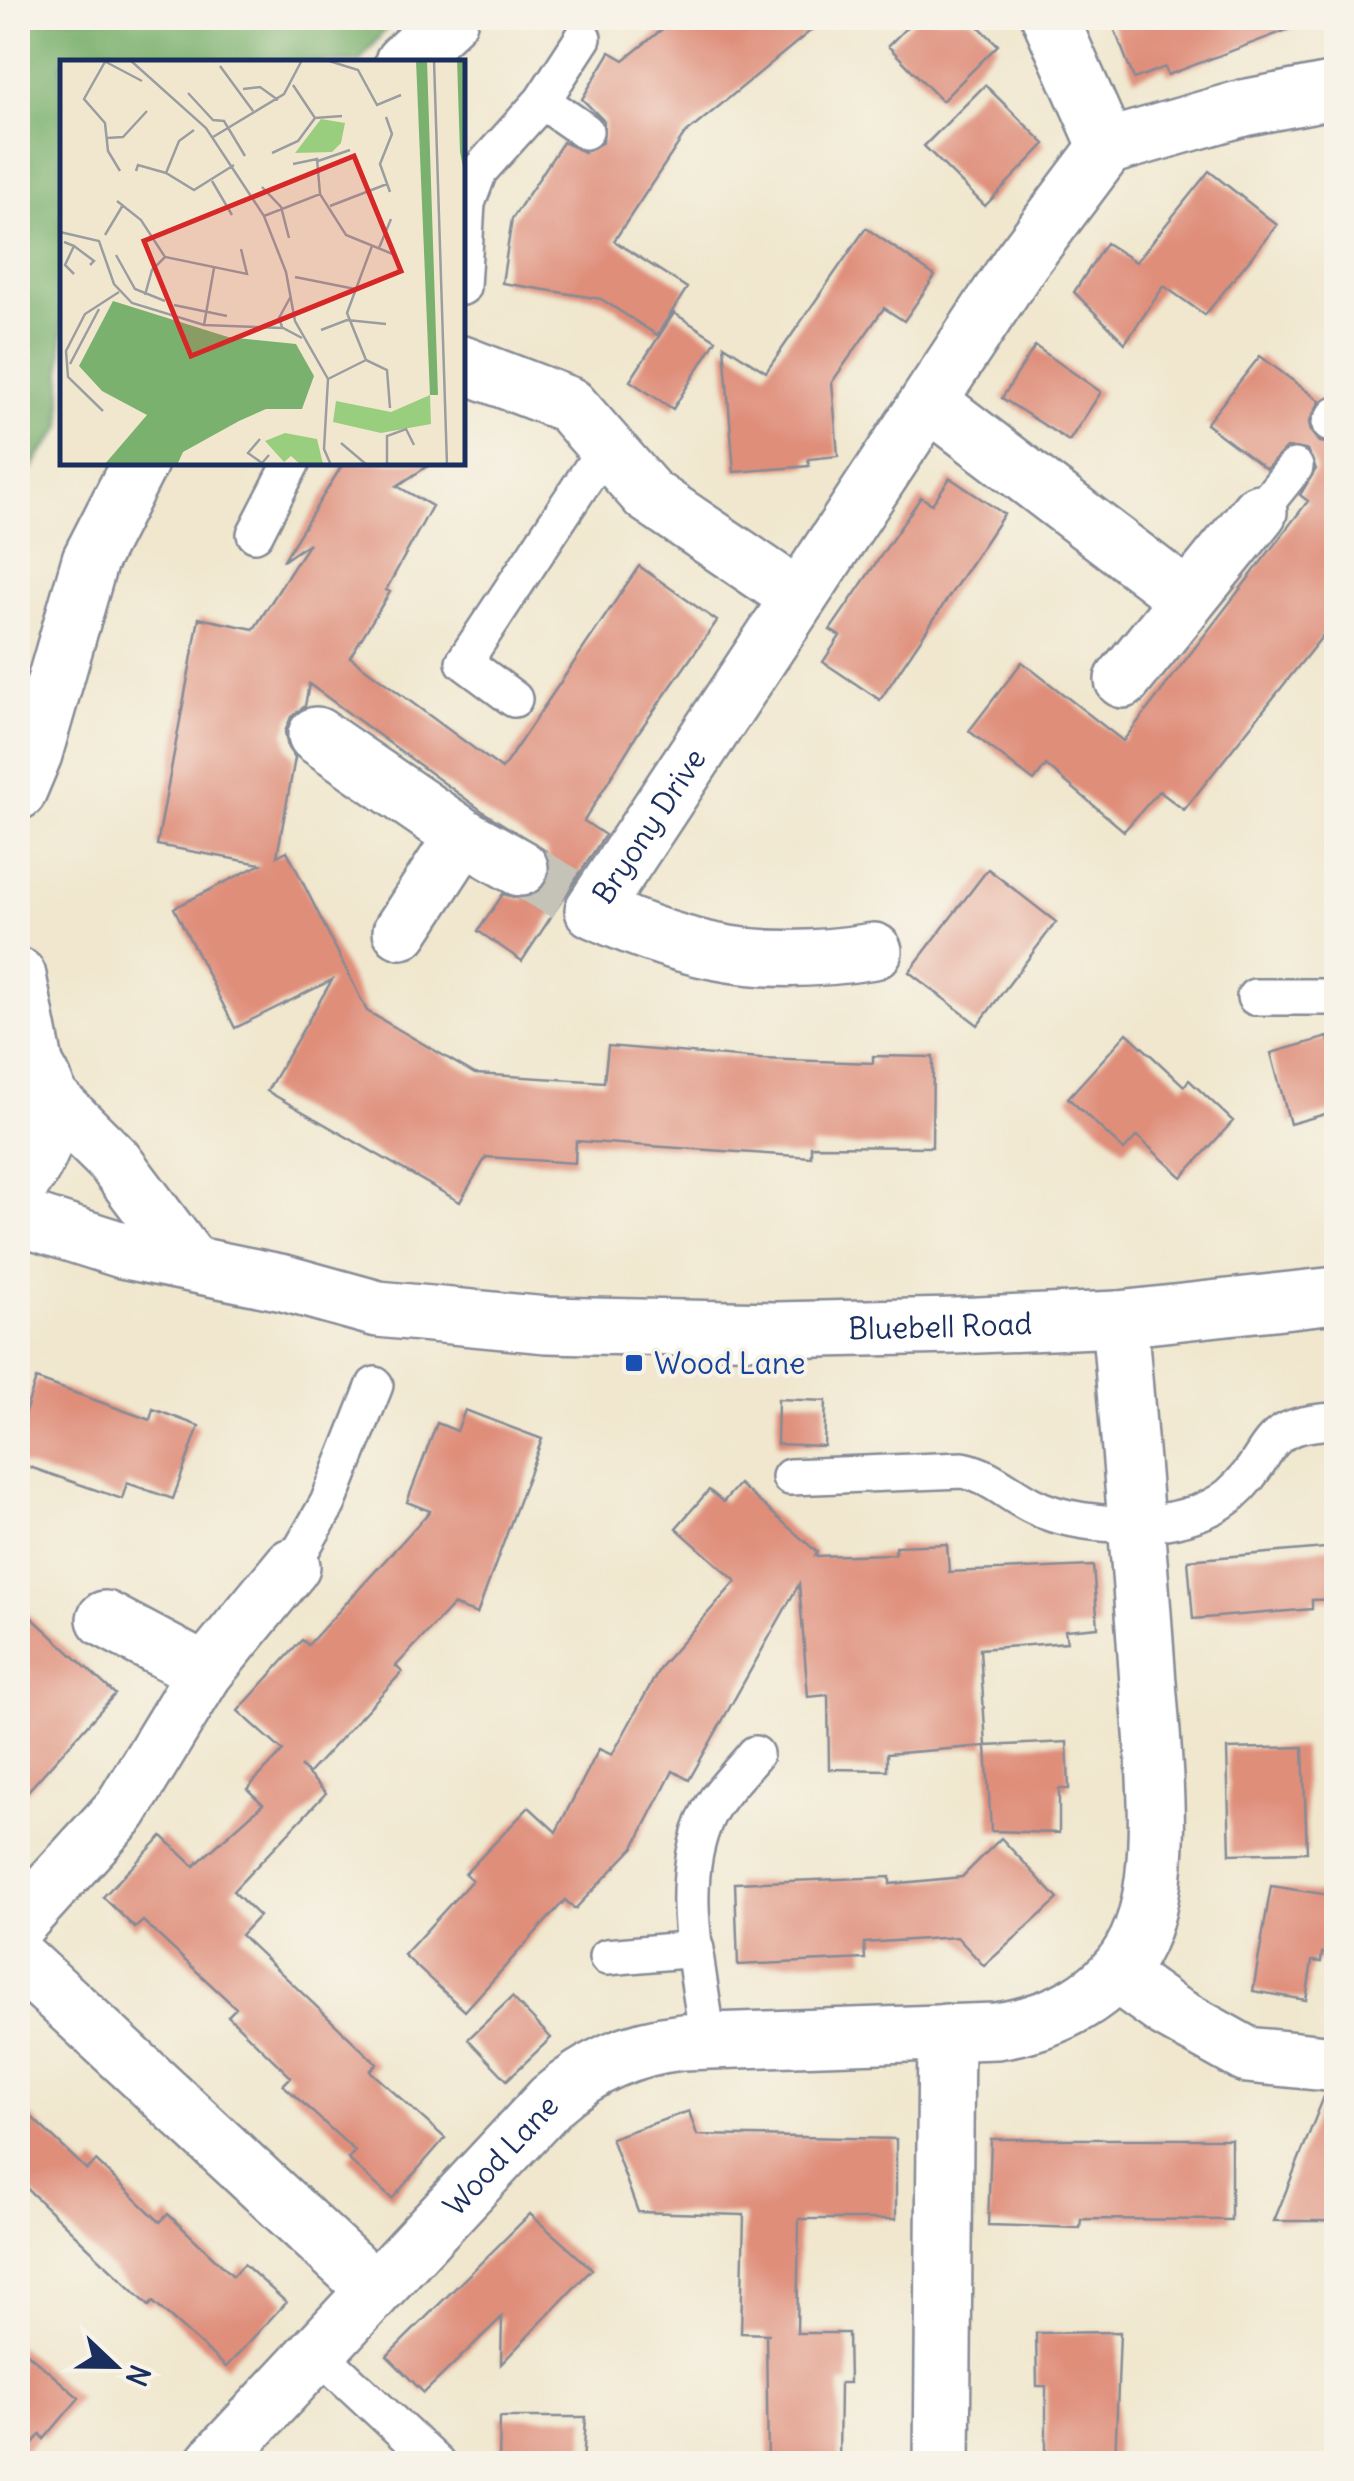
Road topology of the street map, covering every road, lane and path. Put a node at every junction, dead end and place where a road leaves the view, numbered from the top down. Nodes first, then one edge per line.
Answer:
1 (450, 18) edge
2 (1050, 18) edge
3 (583, 38) dead end
4 (405, 60) edge
5 (1336, 90) edge
6 (542, 101) junction
7 (585, 131) dead end
8 (1107, 147) junction
9 (465, 236) edge
10 (465, 365) edge
11 (929, 402) junction
12 (606, 447) junction
13 (138, 465) edge
14 (290, 465) edge
15 (1295, 468) dead end
16 (1258, 512) joint
17 (254, 534) dead end
18 (798, 597) junction
19 (1188, 600) junction
20 (1122, 680) dead end
21 (514, 698) dead end
22 (316, 735) dead end
23 (18, 792) edge
24 (463, 836) junction
25 (560, 890) junction
26 (401, 931) dead end
27 (874, 950) dead end
28 (18, 976) edge
29 (1255, 996) dead end
30 (1336, 997) edge
31 (34, 1071) edge
32 (18, 1187) edge
33 (18, 1217) edge
34 (190, 1262) junction
35 (1336, 1295) edge
36 (1119, 1319) junction
37 (375, 1385) dead end
38 (1336, 1421) edge
39 (790, 1478) dead end
40 (1136, 1524) junction
41 (292, 1566) joint
42 (105, 1619) dead end
43 (205, 1672) junction
44 (755, 1754) dead end
45 (18, 1923) edge
46 (696, 1949) junction
47 (607, 1957) dead end
48 (18, 1958) edge
49 (1116, 1974) junction
50 (946, 2032) junction
51 (708, 2041) junction
52 (1336, 2064) edge
53 (374, 2290) junction
54 (317, 2352) junction
55 (213, 2464) edge
56 (438, 2464) edge
57 (942, 2464) edge

1 - 4 street
2 - 8 street
3 - 6 lane
5 - 8 street
6 - 7 lane
6 - 9 lane
8 - 11 street, Bryony Drive
10 - 12 street
11 - 18 street, Bryony Drive
11 - 19 street
12 - 18 street
12 - 21 lane
13 - 23 street
14 - 17 lane
15 - 16 lane
16 - 19 street
18 - 25 street, Bryony Drive
19 - 20 street
22 - 24 street
24 - 25 street
24 - 26 street
25 - 27 street, Bryony Drive
28 - 31 street
29 - 30 lane
31 - 32 street
31 - 34 street
33 - 34 street, Bluebell Road
34 - 36 street, Bluebell Road
35 - 36 street, Bluebell Road
36 - 40 street, Wood Lane
37 - 41 lane
38 - 40 lane
39 - 40 lane
40 - 49 street, Wood Lane
41 - 43 street
42 - 43 street
43 - 45 street
44 - 46 lane
46 - 47 lane
46 - 51 lane
48 - 53 street
49 - 50 street, Wood Lane
49 - 52 street
50 - 51 street, Wood Lane
50 - 57 street
51 - 53 street, Wood Lane
53 - 54 street, Wood Lane
54 - 55 street, Wood Lane
54 - 56 lane

